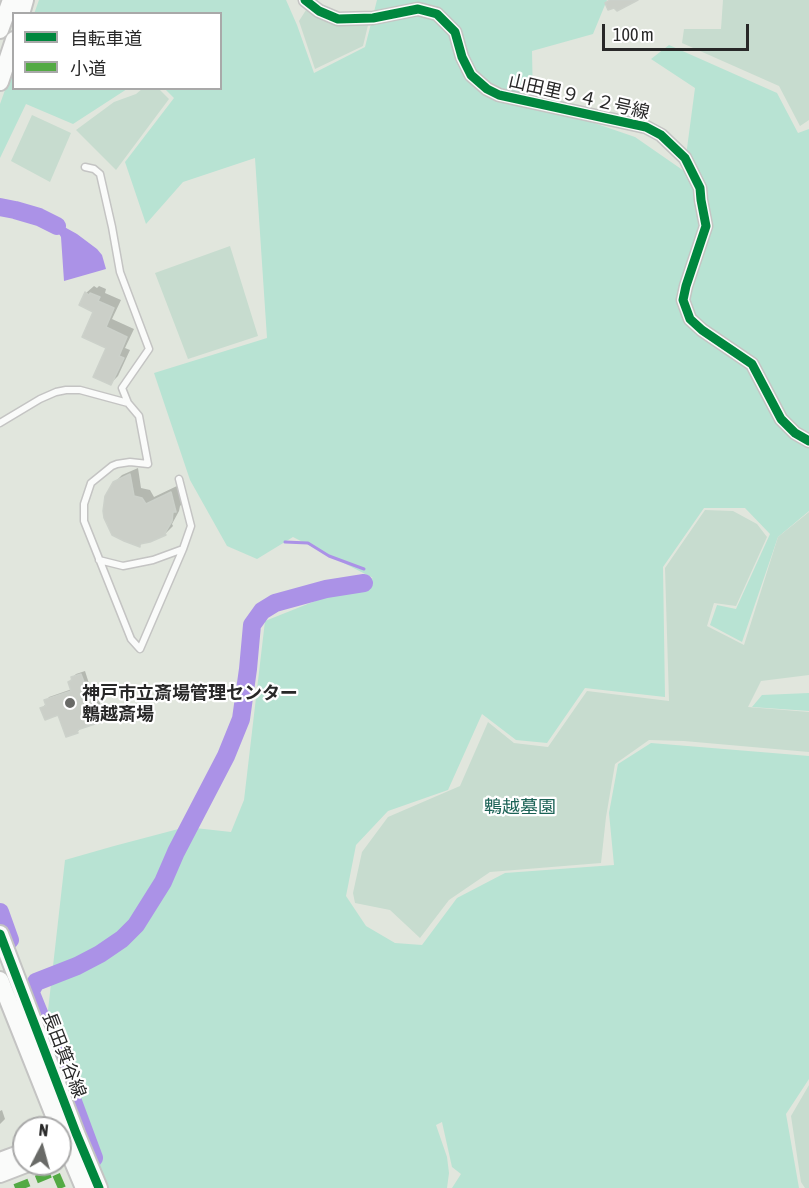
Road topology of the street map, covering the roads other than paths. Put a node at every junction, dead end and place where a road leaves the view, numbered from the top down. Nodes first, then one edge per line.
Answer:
1 (10, 0) edge
2 (305, 0) edge
3 (0, 30) edge
4 (12, 46) edge
5 (0, 82) edge
6 (85, 167) dead end
7 (128, 403) junction
8 (0, 423) edge
9 (809, 441) edge
10 (179, 479) dead end
11 (183, 549) junction
12 (99, 560) junction
13 (0, 934) edge
14 (0, 980) edge
15 (5, 1003) edge
16 (56, 1116) edge
17 (59, 1116) edge
18 (72, 1148) edge
19 (72, 1155) edge
20 (84, 1188) edge
21 (99, 1188) edge

1 - 3 street
2 - 9 street, 山田里９４２号線
4 - 5 street
6 - 7 lane
7 - 8 lane
7 - 12 lane
10 - 11 lane
11 - 12 lane
11 - 12 lane
13 - 17 street, 長田箕谷線
14 - 15 street, 長田箕谷線
15 - 16 street, 長田箕谷線
18 - 21 street, 長田箕谷線
19 - 20 street, 長田箕谷線

